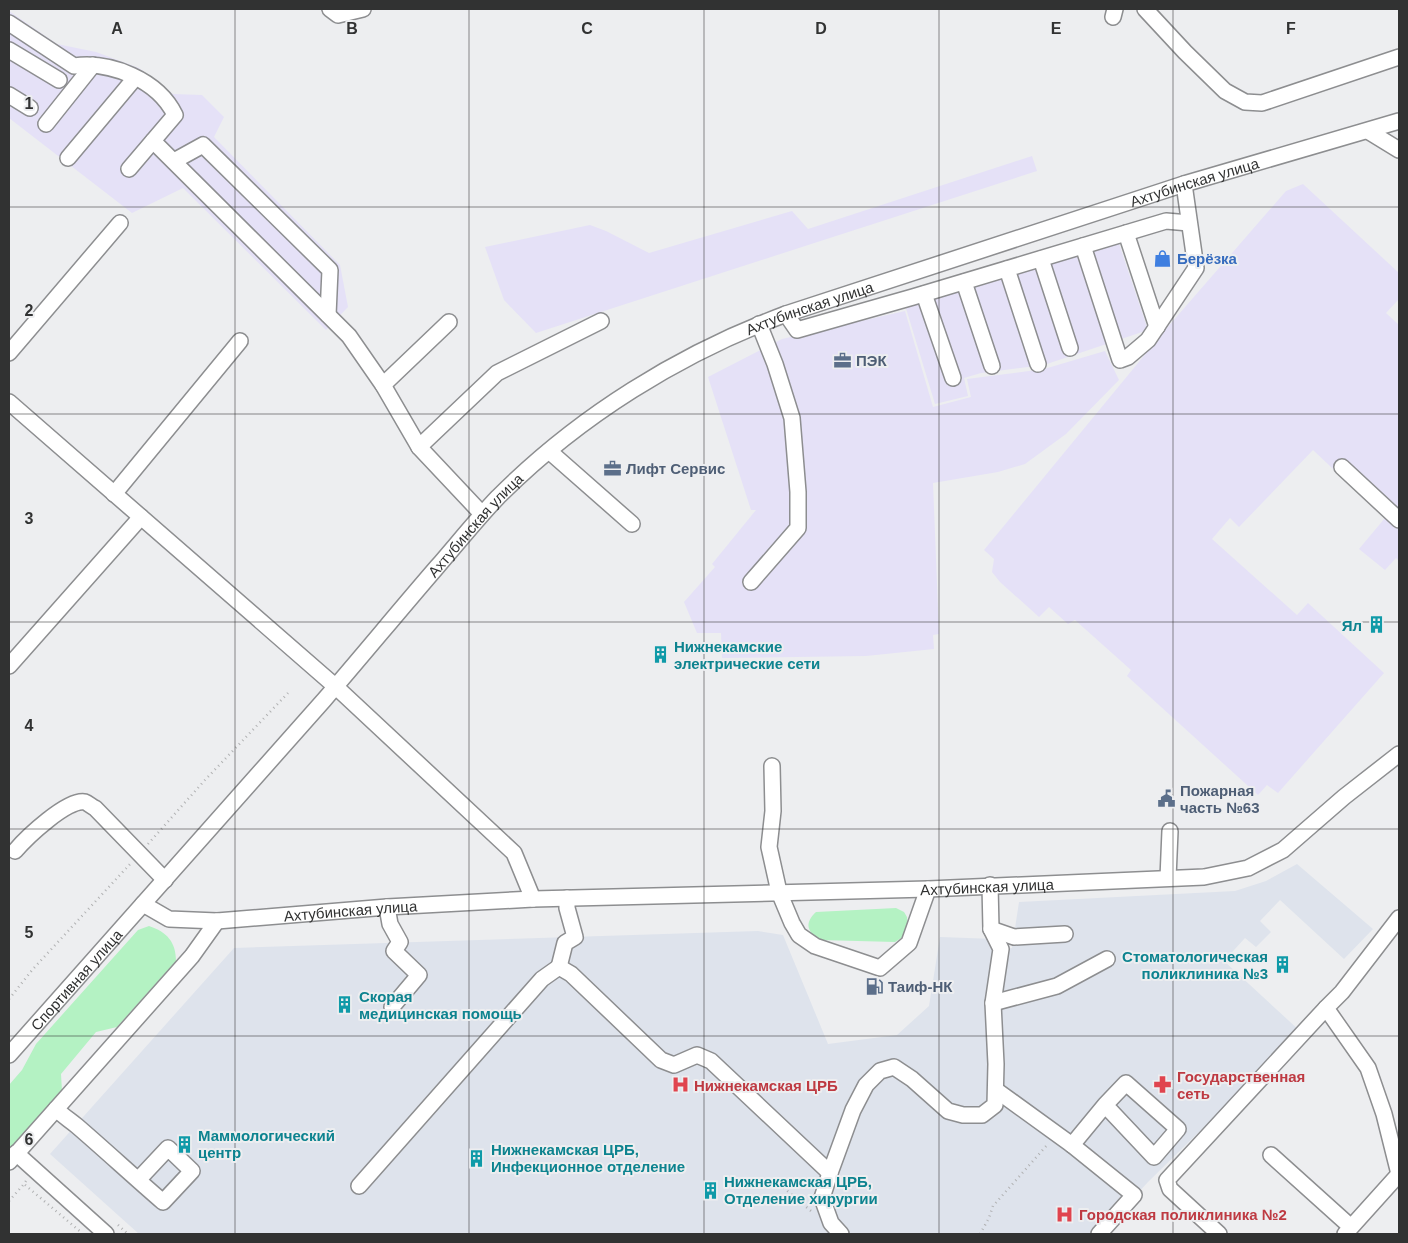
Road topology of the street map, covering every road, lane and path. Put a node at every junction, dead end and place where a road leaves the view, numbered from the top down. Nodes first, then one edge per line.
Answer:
1 (330, 9) edge
2 (363, 9) edge
3 (1145, 9) edge
4 (9, 23) edge
5 (9, 50) edge
6 (58, 56) junction
7 (1399, 57) edge
8 (93, 65) junction
9 (44, 70) junction
10 (136, 78) junction
11 (59, 80) dead end
12 (9, 95) edge
13 (30, 108) dead end
14 (1399, 121) edge
15 (46, 124) dead end
16 (1368, 131) junction
17 (153, 141) junction
18 (1399, 150) edge
19 (68, 158) dead end
20 (174, 161) junction
21 (130, 169) dead end
22 (1184, 184) junction
23 (120, 223) dead end
24 (1189, 223) junction
25 (1126, 233) junction
26 (1083, 246) junction
27 (1041, 259) junction
28 (1007, 269) junction
29 (964, 282) junction
30 (924, 294) junction
31 (786, 314) junction
32 (328, 315) junction
33 (449, 322) dead end
34 (601, 322) dead end
35 (758, 324) junction
36 (1157, 327) junction
37 (240, 341) dead end
38 (1070, 348) dead end
39 (9, 353) edge
40 (1038, 364) dead end
41 (992, 366) dead end
42 (953, 378) dead end
43 (383, 385) junction
44 (9, 402) edge
45 (419, 447) junction
46 (549, 451) junction
47 (1342, 467) dead end
48 (114, 494) junction
49 (482, 514) junction
50 (141, 517) junction
51 (1399, 520) edge
52 (632, 524) dead end
53 (751, 582) dead end
54 (9, 666) edge
55 (336, 686) junction
56 (1399, 754) edge
57 (772, 766) dead end
58 (1170, 831) dead end
59 (16, 851) dead end
60 (1168, 878) junction
61 (165, 880) junction
62 (990, 885) junction
63 (928, 888) junction
64 (779, 892) junction
65 (567, 898) junction
66 (533, 899) junction
67 (144, 904) junction
68 (387, 907) junction
69 (1399, 918) edge
70 (217, 921) junction
71 (991, 929) junction
72 (1065, 934) dead end
73 (1107, 959) dead end
74 (559, 967) junction
75 (993, 1003) junction
76 (392, 1007) dead end
77 (1326, 1008) junction
78 (9, 1055) edge
79 (996, 1090) junction
80 (1105, 1105) junction
81 (56, 1109) junction
82 (1178, 1129) junction
83 (1054, 1137) dead end
84 (1072, 1145) junction
85 (1200, 1146) junction
86 (1271, 1155) dead end
87 (1154, 1157) junction
88 (13, 1158) edge
89 (830, 1172) junction
90 (1399, 1174) edge
91 (772, 1178) dead end
92 (138, 1180) dead end
93 (1167, 1180) junction
94 (24, 1184) dead end
95 (359, 1186) dead end
96 (9, 1201) edge
97 (814, 1214) dead end
98 (1348, 1231) edge
99 (106, 1234) edge
100 (841, 1234) edge
101 (980, 1234) edge
102 (1099, 1234) edge
103 (1219, 1234) edge

1 - 2 street
3 - 7 street
4 - 6 street
5 - 9 street
6 - 8 street
6 - 9 street
8 - 10 street
8 - 15 street
9 - 11 street
10 - 17 street
10 - 19 street
12 - 13 street
14 - 16 street, Ахтубинская улица
16 - 18 street
16 - 22 street, Ахтубинская улица
17 - 20 street
17 - 21 street
20 - 32 street
20 - 32 street
22 - 24 street
22 - 31 street, Ахтубинская улица
23 - 39 street
24 - 25 street
24 - 36 street
25 - 26 street
25 - 36 street
26 - 27 street
26 - 36 street
27 - 28 street
27 - 38 street
28 - 29 street
28 - 40 street
29 - 30 street
29 - 41 street
30 - 31 street
30 - 42 street
31 - 35 street, Ахтубинская улица
32 - 43 street
33 - 43 street
34 - 45 street
35 - 46 street, Ахтубинская улица
35 - 53 street
37 - 48 street
43 - 45 street
44 - 48 street
45 - 49 street
46 - 49 street, Ахтубинская улица
46 - 52 street
47 - 51 street
48 - 50 street
49 - 55 street, Ахтубинская улица
50 - 54 street
50 - 55 street
55 - 61 street, Ахтубинская улица
55 - 66 street
56 - 60 street, Ахтубинская улица
57 - 64 street
58 - 60 street
59 - 61 street
60 - 62 street, Ахтубинская улица
61 - 67 street, Ахтубинская улица
62 - 63 street, Ахтубинская улица
62 - 71 street
63 - 64 street, Ахтубинская улица
63 - 64 street
64 - 65 street, Ахтубинская улица
65 - 66 street, Ахтубинская улица
65 - 74 street
66 - 68 street, Ахтубинская улица
67 - 70 street, Ахтубинская улица
67 - 78 street, Спортивная улица
68 - 70 street, Ахтубинская улица
68 - 76 street
69 - 77 street
70 - 81 street
71 - 72 street
71 - 75 street
73 - 75 street
74 - 89 street
74 - 95 street
75 - 79 street
77 - 85 street
77 - 90 street
79 - 84 street
79 - 89 street
80 - 82 street
80 - 84 street
80 - 87 street
81 - 88 street
81 - 92 street
82 - 85 street
82 - 87 street
83 - 101 path
84 - 102 street
85 - 93 street
86 - 98 street
87 - 93 street
88 - 99 street
89 - 100 street
90 - 98 street
91 - 97 path
93 - 103 street
94 - 96 path

